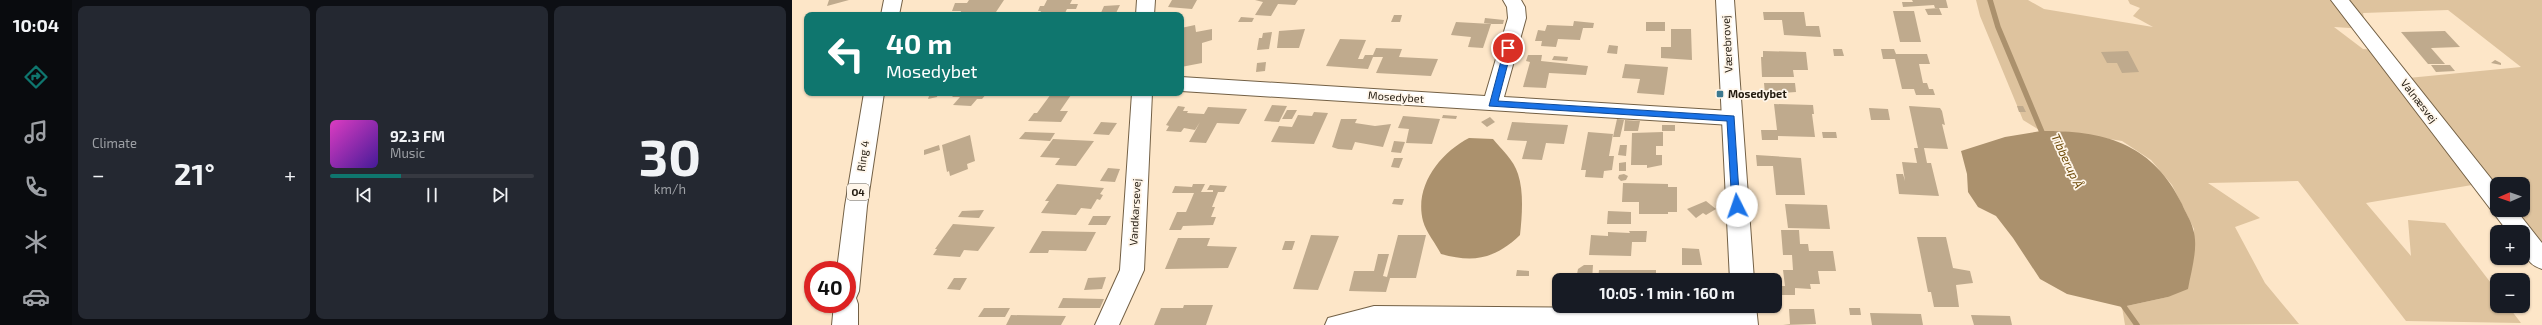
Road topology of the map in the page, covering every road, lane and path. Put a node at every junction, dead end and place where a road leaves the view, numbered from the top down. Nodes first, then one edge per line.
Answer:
1 (893, 0) edge
2 (1146, 0) edge
3 (1512, 0) edge
4 (1725, 0) edge
5 (2340, 0) edge
6 (891, 12) edge
7 (1145, 12) edge
8 (1184, 84) edge
9 (874, 96) edge
10 (1142, 96) edge
11 (1492, 104) junction
12 (1731, 118) junction
13 (2490, 193) edge
14 (2508, 217) edge
15 (2515, 225) edge
16 (2530, 244) edge
17 (2542, 260) edge
18 (850, 261) edge
19 (1742, 273) edge
20 (846, 313) edge
21 (1745, 317) edge
22 (845, 325) edge
23 (1107, 325) edge
24 (1338, 325) edge

1 - 6 street
2 - 7 street
3 - 11 street
4 - 12 street, Værebrovej
5 - 13 street, Valnæsvej
8 - 11 street, Mosedybet
9 - 18 street, Ring 4 / O4
10 - 23 street, Vandkarsevej
11 - 12 street, Mosedybet
12 - 19 street, Værebrovej
14 - 15 street
16 - 17 street
20 - 22 street
21 - 24 street

